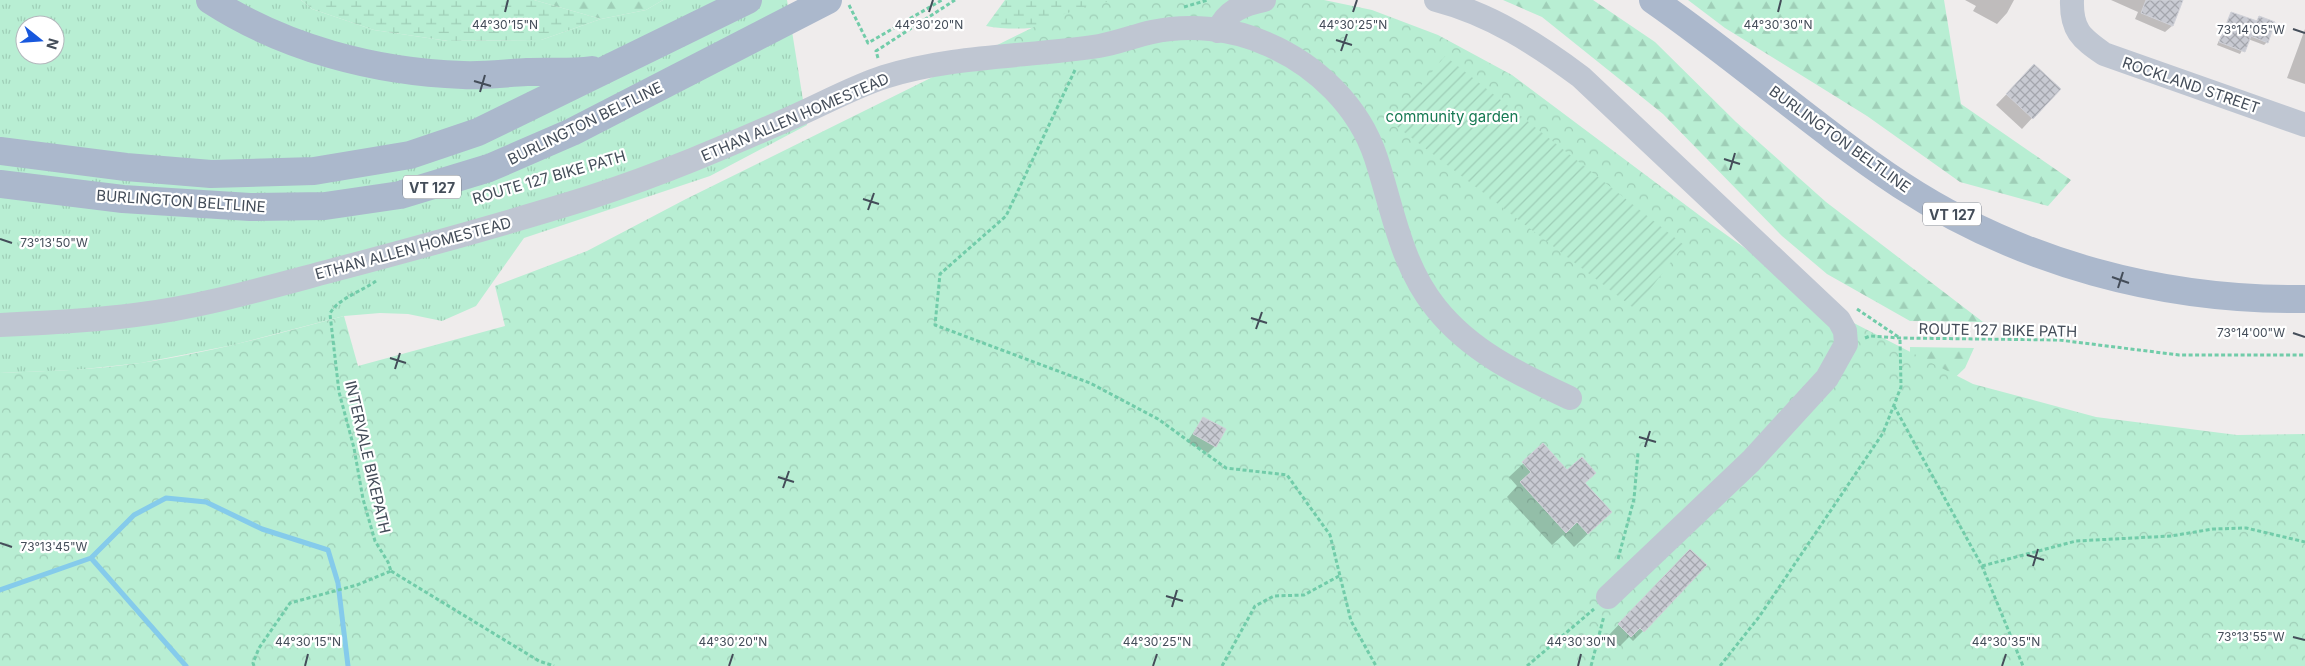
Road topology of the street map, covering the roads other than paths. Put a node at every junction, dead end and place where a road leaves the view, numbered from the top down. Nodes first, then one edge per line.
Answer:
1 (210, 0) edge
2 (748, 0) edge
3 (828, 0) edge
4 (1264, 0) edge
5 (1436, 0) edge
6 (1653, 0) edge
7 (2072, 0) edge
8 (1218, 31) junction
9 (611, 67) junction
10 (2305, 125) edge
11 (0, 151) edge
12 (0, 184) edge
13 (2305, 299) edge
14 (0, 325) edge
15 (1570, 398) dead end
16 (1608, 597) road end

1 - 9 main road
2 - 9 main road, BURLINGTON BELTLINE / VT 127
3 - 12 main road, BURLINGTON BELTLINE / VT 127
4 - 8 street
5 - 16 street
6 - 13 main road, BURLINGTON BELTLINE / VT 127
7 - 10 street, ROCKLAND STREET
8 - 14 street, ETHAN ALLEN HOMESTEAD
8 - 15 street, ETHAN ALLEN HOMESTEAD
9 - 11 main road, BURLINGTON BELTLINE / VT 127

